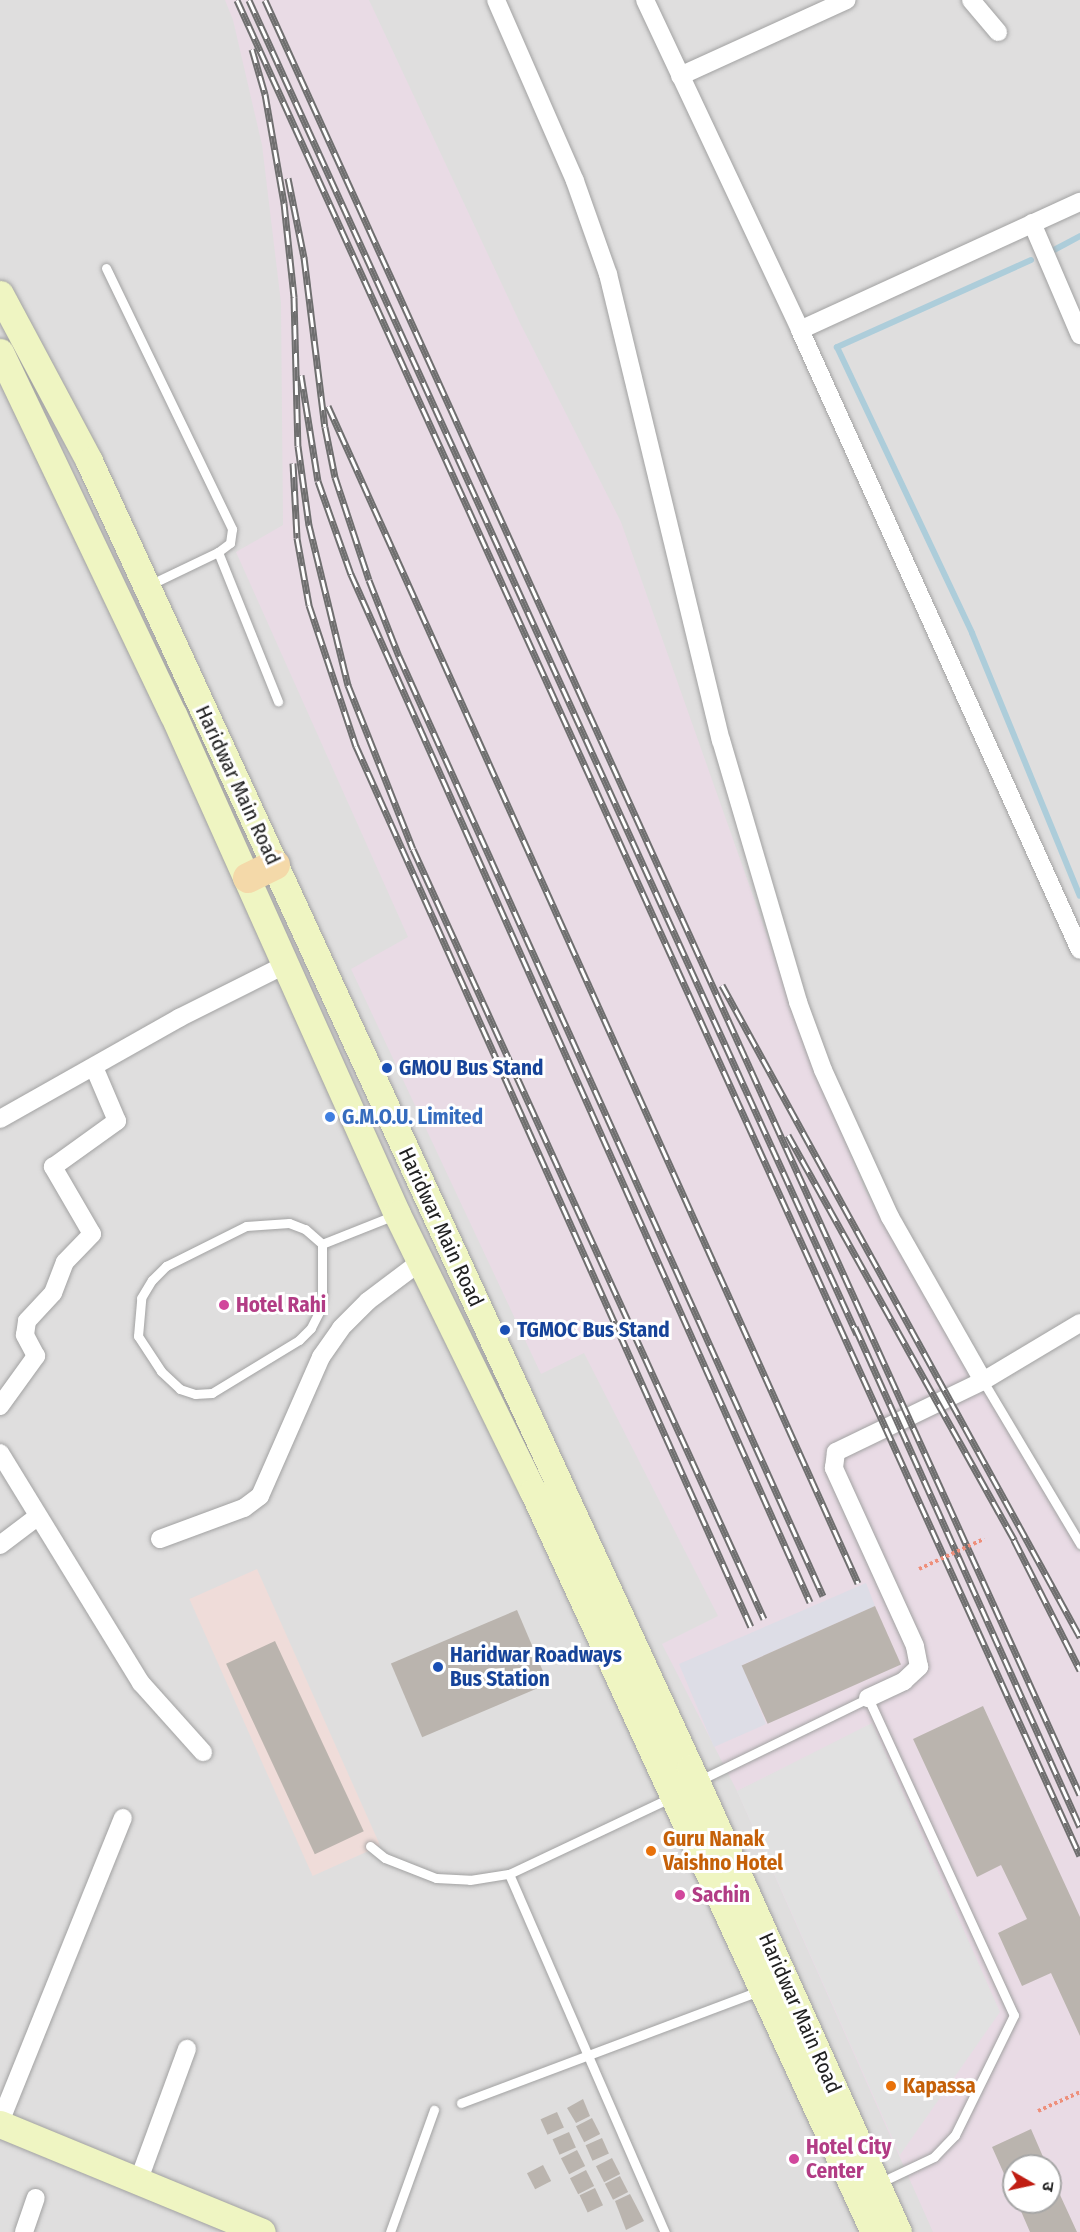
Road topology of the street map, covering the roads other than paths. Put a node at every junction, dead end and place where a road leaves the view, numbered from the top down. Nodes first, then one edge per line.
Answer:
1 (496, 0) edge
2 (645, 0) edge
3 (847, 0) edge
4 (971, 0) edge
5 (998, 32) dead end
6 (680, 76) junction
7 (1080, 202) edge
8 (1032, 223) junction
9 (106, 268) dead end
10 (0, 294) edge
11 (800, 330) junction
12 (1080, 335) edge
13 (0, 352) edge
14 (218, 552) junction
15 (147, 586) junction
16 (278, 701) dead end
17 (275, 865) junction
18 (248, 878) junction
19 (1080, 950) edge
20 (287, 964) junction
21 (94, 1067) junction
22 (0, 1119) edge
23 (397, 1214) junction
24 (322, 1244) junction
25 (420, 1262) junction
26 (1080, 1323) edge
27 (983, 1381) junction
28 (0, 1406) edge
29 (0, 1453) edge
30 (37, 1517) junction
31 (160, 1539) dead end
32 (1080, 1544) edge
33 (0, 1545) edge
34 (868, 1698) junction
35 (645, 1702) junction
36 (202, 1752) dead end
37 (696, 1782) junction
38 (674, 1796) junction
39 (123, 1818) dead end
40 (370, 1846) dead end
41 (509, 1874) junction
42 (774, 1985) junction
43 (187, 2049) dead end
44 (586, 2056) junction
45 (461, 2103) dead end
46 (434, 2110) dead end
47 (0, 2123) edge
48 (138, 2182) junction
49 (877, 2184) junction
50 (36, 2198) dead end
51 (24, 2232) edge
52 (262, 2232) edge
53 (390, 2232) edge
54 (665, 2232) edge
55 (874, 2232) edge
56 (898, 2232) edge

1 - 27 street
2 - 6 street
3 - 6 street
4 - 5 street
6 - 11 street
7 - 8 street
8 - 11 street
8 - 12 street
9 - 14 lane
10 - 15 main road, Haridwar Main Road
11 - 19 street
13 - 18 main road, Haridwar Main Road
14 - 15 lane
14 - 16 lane
15 - 17 main road, Haridwar Main Road
17 - 18 main road
17 - 35 main road, Haridwar Main Road
18 - 20 main road, Haridwar Main Road
20 - 21 street
20 - 23 main road, Haridwar Main Road
21 - 22 street
21 - 28 street
23 - 24 lane
23 - 25 main road, Haridwar Main Road
24 - 24 lane
25 - 31 street
25 - 35 main road, Haridwar Main Road
26 - 27 street
27 - 32 lane
27 - 34 street
29 - 30 street
30 - 33 street
30 - 36 street
34 - 37 lane
34 - 49 lane
35 - 37 main road, Haridwar Main Road
35 - 38 main road, Haridwar Main Road
37 - 42 main road, Haridwar Main Road
38 - 41 lane
38 - 42 main road, Haridwar Main Road
39 - 47 street
40 - 41 lane
41 - 44 lane
42 - 44 lane
42 - 49 main road, Haridwar Main Road
42 - 55 main road, Haridwar Main Road
43 - 48 street
44 - 45 lane
44 - 54 lane
46 - 53 lane
47 - 48 main road
48 - 52 main road
49 - 56 main road, Haridwar Main Road
50 - 51 street

